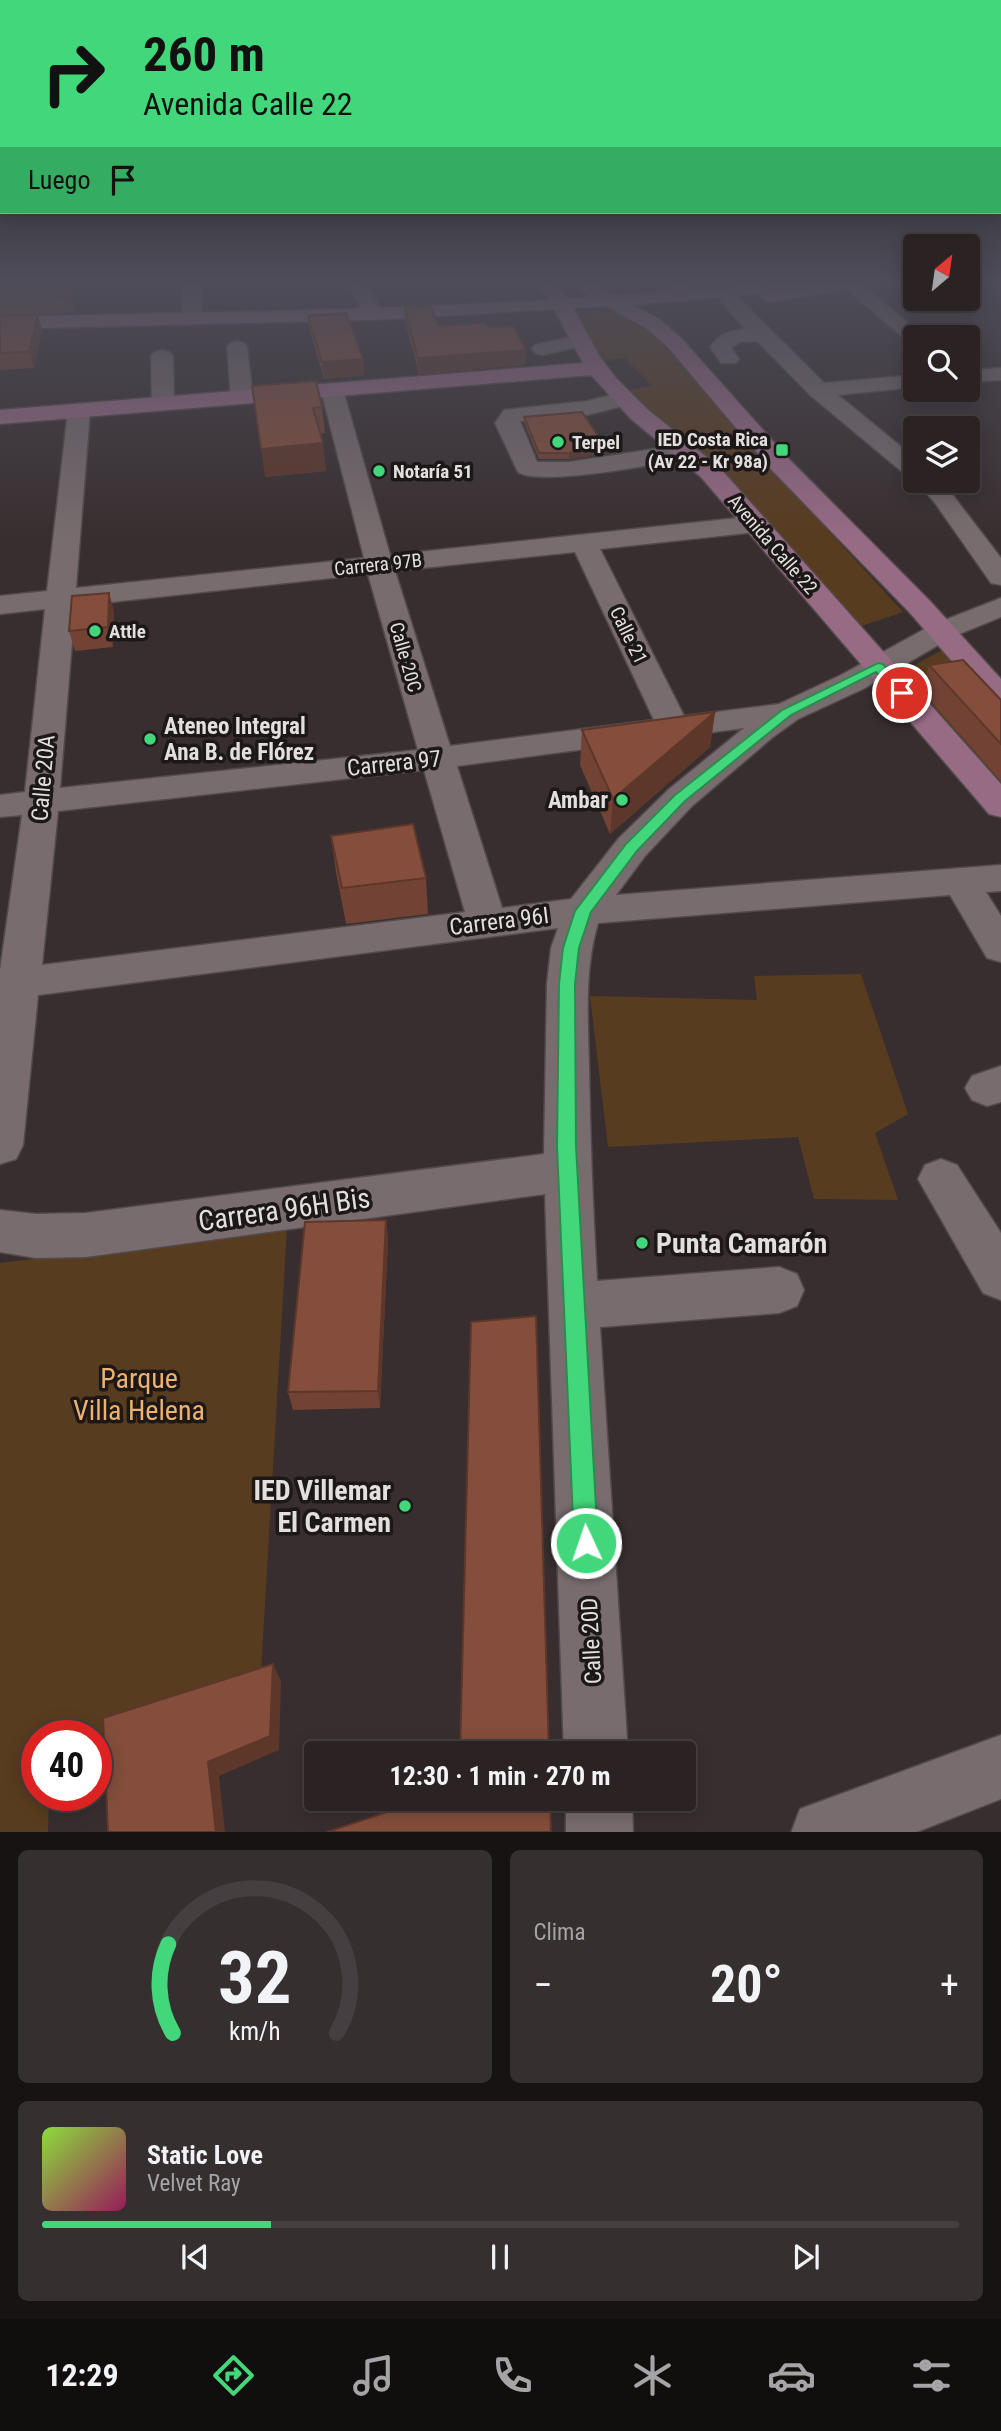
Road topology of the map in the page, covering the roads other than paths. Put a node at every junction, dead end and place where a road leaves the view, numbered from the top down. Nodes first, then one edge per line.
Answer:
1 (162, 369) edge
2 (239, 369) edge
3 (475, 369) edge
4 (597, 369) edge
5 (698, 369) edge
6 (796, 369) edge
7 (1001, 374) edge
8 (980, 375) edge
9 (903, 382) edge
10 (332, 390) junction
11 (818, 390) junction
12 (242, 397) junction
13 (623, 399) junction
14 (163, 404) junction
15 (587, 408) junction
16 (79, 411) junction
17 (0, 417) edge
18 (686, 451) junction
19 (636, 460) junction
20 (903, 460) edge
21 (939, 493) edge
22 (756, 524) junction
23 (584, 543) junction
24 (379, 564) junction
25 (1001, 577) edge
26 (59, 599) junction
27 (0, 605) edge
28 (1001, 607) edge
29 (942, 631) junction
30 (878, 666) junction
31 (1001, 698) edge
32 (787, 712) junction
33 (674, 728) junction
34 (436, 758) junction
35 (41, 802) junction
36 (0, 806) edge
37 (1001, 806) edge
38 (1001, 878) edge
39 (961, 882) junction
40 (583, 911) junction
41 (486, 922) junction
42 (1001, 948) edge
43 (10, 983) edge
44 (0, 1145) edge
45 (567, 1171) junction
46 (941, 1179) dead end
47 (0, 1231) edge
48 (1001, 1277) edge
49 (779, 1290) dead end
50 (574, 1306) junction
51 (595, 1741) edge
52 (1001, 1767) edge
53 (599, 1811) edge
54 (600, 1832) edge
55 (824, 1832) edge

1 - 14 street
2 - 12 street
3 - 10 main road
4 - 13 main road, Avenida Calle 22
5 - 29 main road
6 - 11 street
7 - 8 street
9 - 11 street
10 - 12 main road
10 - 24 street, Calle 20C
11 - 20 street
12 - 14 main road
13 - 15 street
13 - 18 main road, Avenida Calle 22
14 - 16 main road
15 - 19 street
15 - 19 street
16 - 17 main road
16 - 26 street, Calle 20A
18 - 19 street
18 - 22 main road, Avenida Calle 22
21 - 25 street
22 - 23 street, Carrera 97B
22 - 30 main road, Avenida Calle 22
23 - 24 street, Carrera 97B
23 - 33 street, Calle 21
24 - 26 street, Carrera 97B
24 - 34 street, Calle 20C
26 - 27 street, Carrera 97B
26 - 35 street, Calle 20A
28 - 29 street
29 - 30 street
29 - 31 main road
30 - 32 street, Calle 20D
30 - 37 main road, Avenida Calle 22
32 - 33 street, Carrera 97
32 - 40 street, Calle 20D
33 - 34 street, Carrera 97
34 - 35 street, Carrera 97
34 - 41 street, Calle 20C
35 - 36 street, Carrera 97
35 - 43 street, Calle 20A
38 - 39 street, Carrera 96I
39 - 40 street, Carrera 96I
39 - 42 street
40 - 41 street, Carrera 96I
40 - 45 street, Calle 20D
41 - 43 street, Carrera 96I
43 - 44 street, Calle 20A
45 - 47 street, Carrera 96H Bis
45 - 50 street, Calle 20D
46 - 48 street
49 - 50 street
50 - 51 street, Calle 20D
52 - 55 street
53 - 54 street

